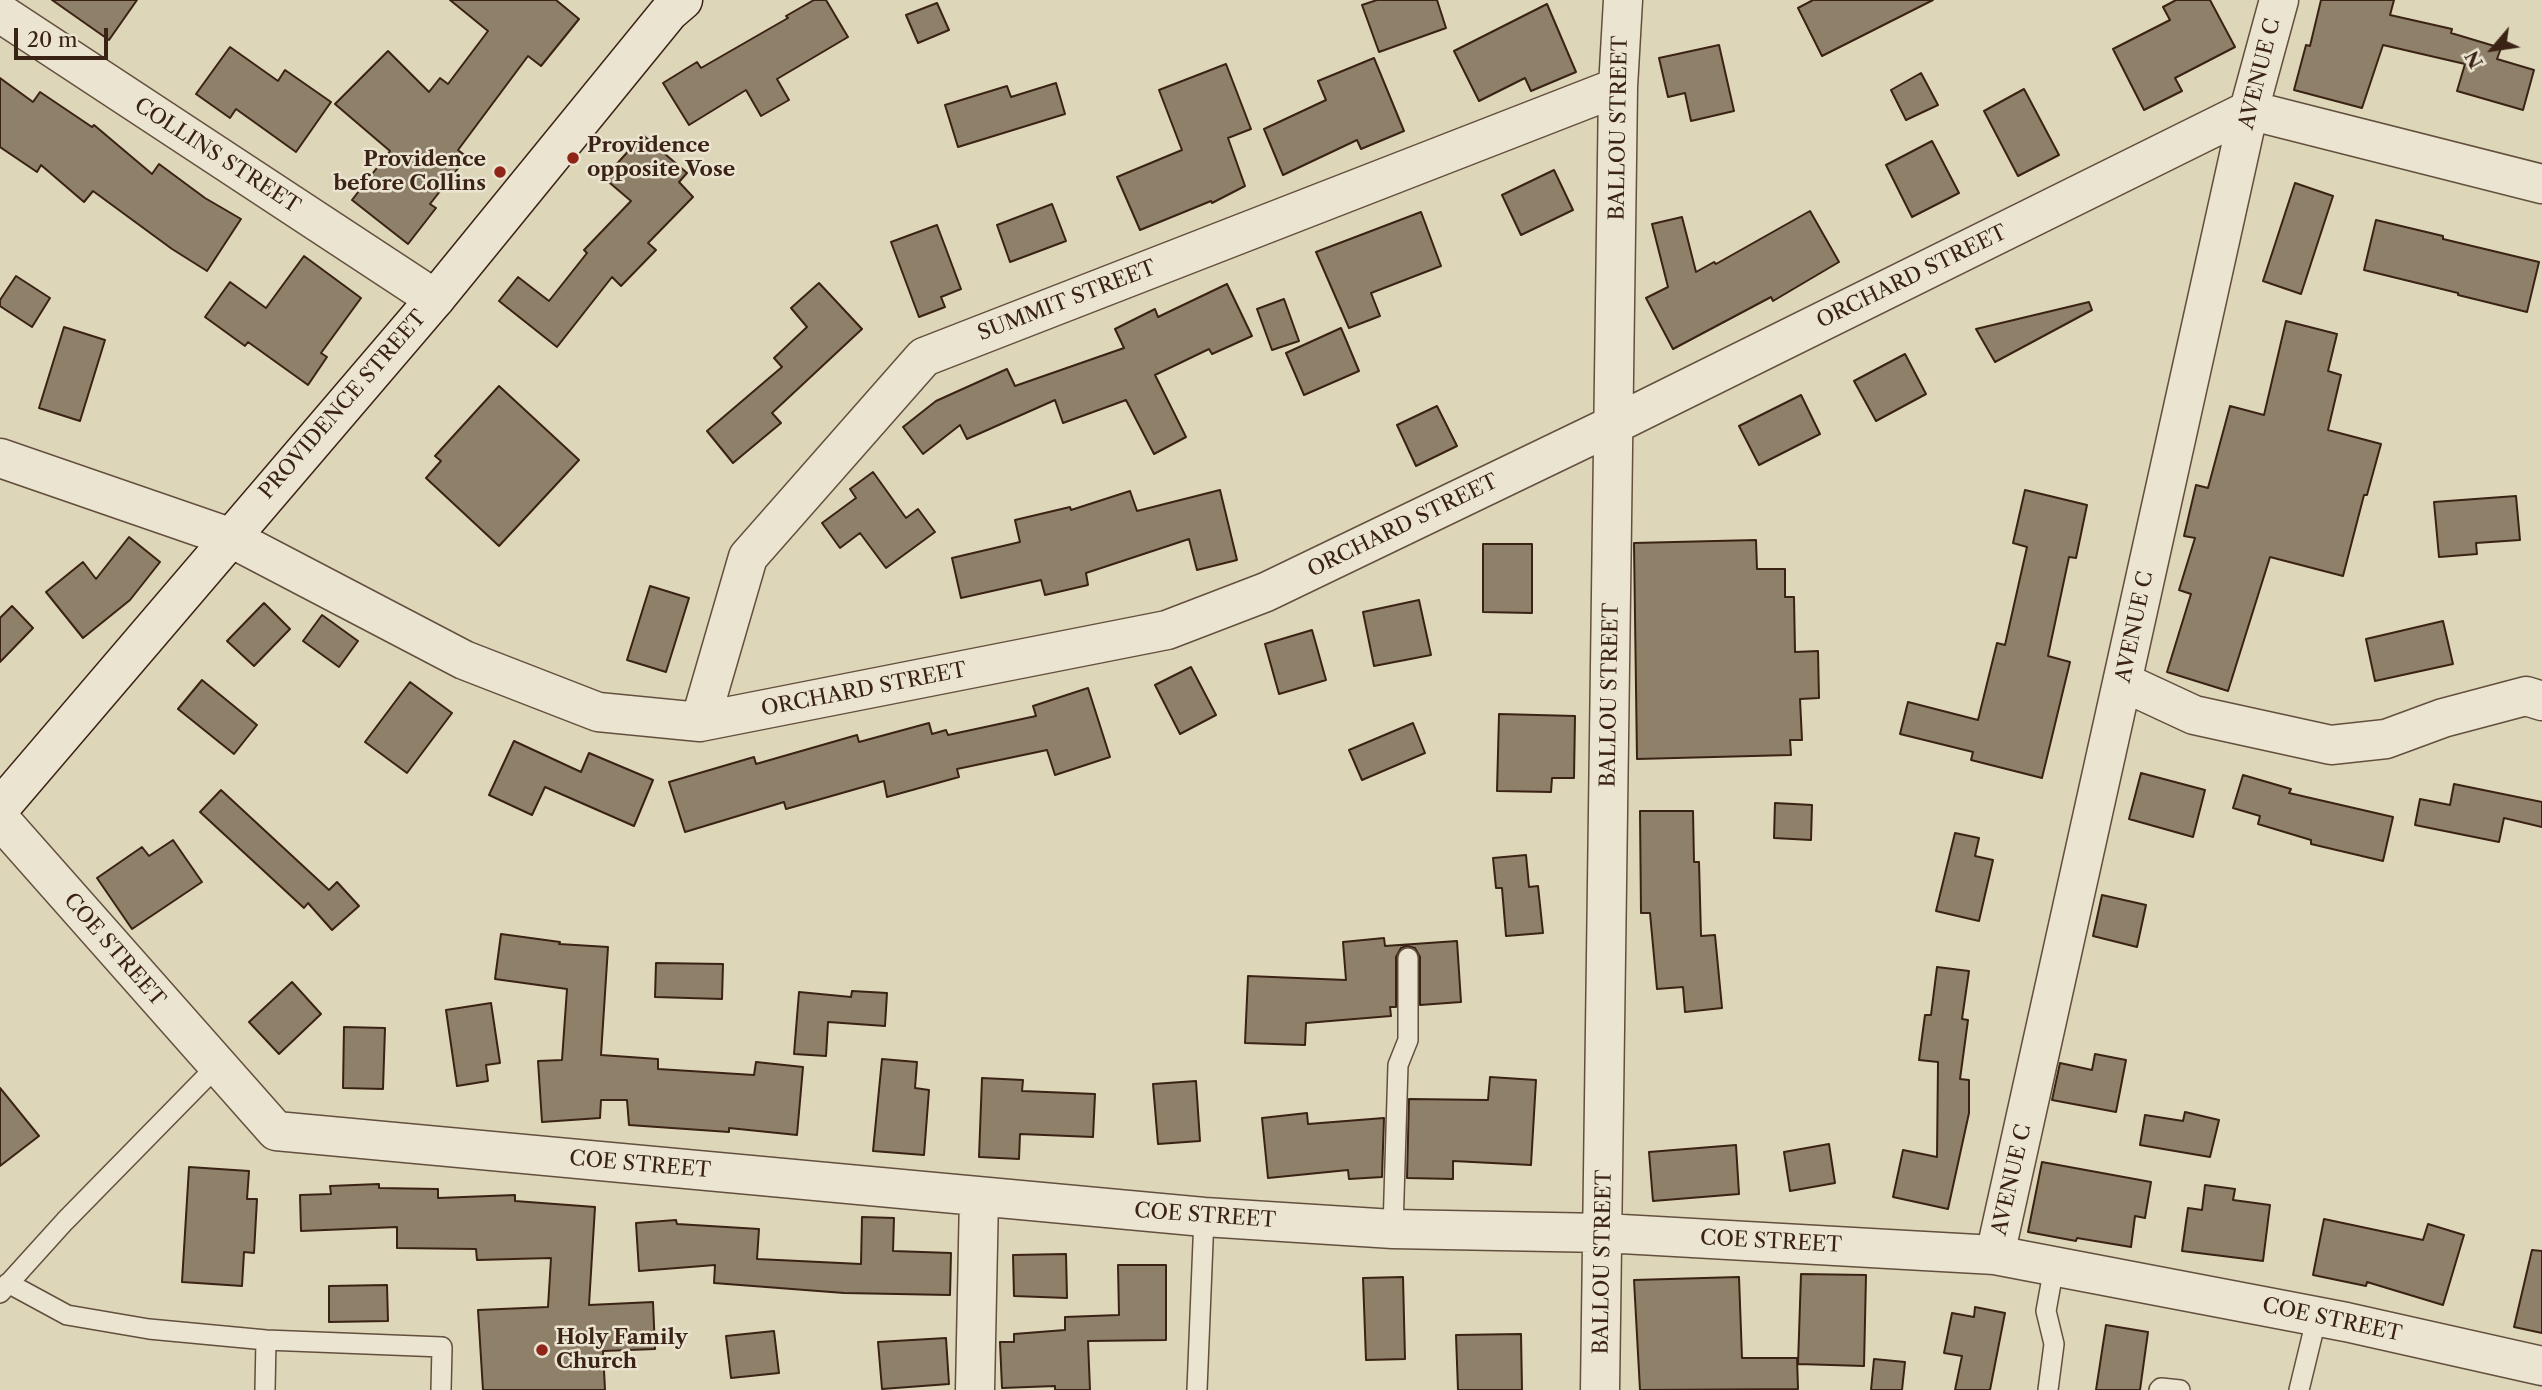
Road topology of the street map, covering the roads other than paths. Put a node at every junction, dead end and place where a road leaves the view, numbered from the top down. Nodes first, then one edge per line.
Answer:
1 (2279, 0) edge
2 (1628, 2) edge
3 (667, 4) edge
4 (0, 13) edge
5 (1618, 88) junction
6 (2249, 110) junction
7 (2542, 184) edge
8 (435, 299) junction
9 (1615, 424) junction
10 (0, 458) edge
11 (229, 537) junction
12 (2123, 682) junction
13 (2542, 701) edge
14 (700, 722) junction
15 (0, 808) edge
16 (0, 819) edge
17 (1408, 958) dead end
18 (217, 1066) junction
19 (979, 1196) junction
20 (1204, 1217) junction
21 (1393, 1229) junction
22 (1604, 1233) junction
23 (1995, 1255) junction
24 (2054, 1267) junction
25 (4, 1288) edge
26 (2316, 1316) junction
27 (266, 1340) junction
28 (2542, 1366) edge
29 (265, 1390) edge
30 (441, 1390) edge
31 (975, 1390) edge
32 (1197, 1390) edge
33 (1600, 1390) edge
34 (2048, 1390) edge
35 (2159, 1390) edge
36 (2180, 1390) edge
37 (2299, 1390) edge

1 - 6 street, AVENUE C
2 - 5 street, BALLOU STREET
3 - 8 street, PROVIDENCE STREET
4 - 8 street, COLLINS STREET
5 - 9 street, BALLOU STREET
5 - 14 street, SUMMIT STREET
6 - 7 street
6 - 9 street, ORCHARD STREET
6 - 12 street, AVENUE C
8 - 11 street, PROVIDENCE STREET
9 - 14 street, ORCHARD STREET
9 - 22 street, BALLOU STREET
10 - 11 street, ORCHARD STREET
11 - 14 street, ORCHARD STREET
11 - 15 street, PROVIDENCE STREET
12 - 13 street
12 - 23 street, AVENUE C
16 - 18 street, COE STREET
17 - 21 lane
18 - 19 street, COE STREET
18 - 25 lane
19 - 20 street, COE STREET
19 - 31 street
20 - 21 street, COE STREET
20 - 32 lane
21 - 22 street, COE STREET
22 - 23 street, COE STREET
22 - 33 street, BALLOU STREET
23 - 24 street, COE STREET
24 - 26 street, COE STREET
24 - 34 lane
25 - 27 lane
26 - 28 street, COE STREET
26 - 37 lane
27 - 29 lane
27 - 30 lane
35 - 36 lane

